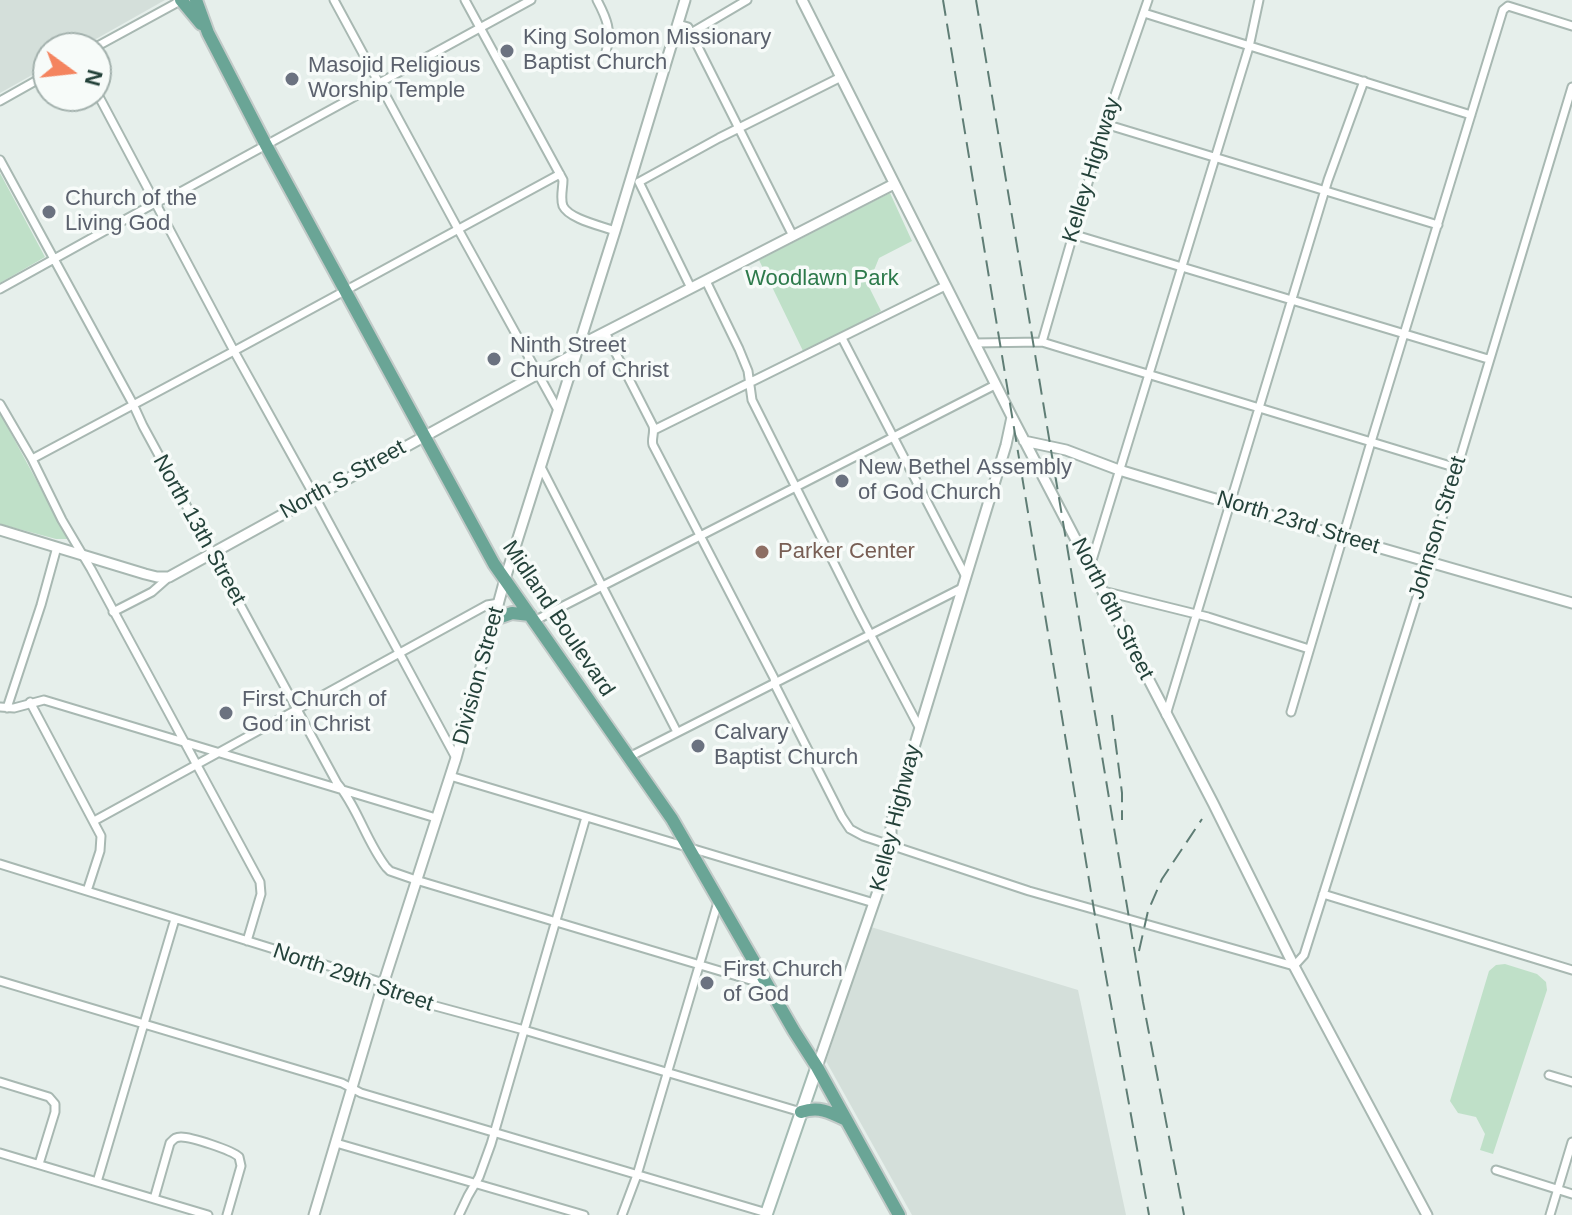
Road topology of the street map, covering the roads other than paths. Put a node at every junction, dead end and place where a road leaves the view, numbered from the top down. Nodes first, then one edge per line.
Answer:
1 (181, 0) edge
2 (196, 0) edge
3 (334, 0) edge
4 (465, 0) edge
5 (531, 0) edge
6 (597, 0) edge
7 (685, 0) edge
8 (747, 0) edge
9 (802, 0) edge
10 (1148, 0) edge
11 (1259, 0) edge
12 (1144, 13) junction
13 (678, 24) junction
14 (1572, 26) edge
15 (480, 28) junction
16 (208, 33) junction
17 (691, 33) junction
18 (112, 38) edge
19 (1249, 47) junction
20 (606, 52) dead end
21 (841, 77) junction
22 (1364, 81) junction
23 (32, 83) edge
24 (378, 84) junction
25 (1572, 87) edge
26 (0, 101) edge
27 (107, 112) edge
28 (1471, 115) junction
29 (1105, 124) junction
30 (738, 129) junction
31 (266, 145) junction
32 (1216, 156) junction
33 (0, 160) edge
34 (560, 174) junction
35 (634, 181) junction
36 (894, 184) junction
37 (1326, 190) junction
38 (155, 203) junction
39 (1438, 225) junction
40 (458, 229) junction
41 (615, 231) junction
42 (1072, 234) junction
43 (793, 236) junction
44 (53, 259) junction
45 (1182, 266) junction
46 (706, 281) junction
47 (945, 286) junction
48 (691, 288) junction
49 (0, 289) edge
50 (346, 291) junction
51 (1292, 301) junction
52 (605, 332) junction
53 (1403, 335) junction
54 (842, 338) junction
55 (1037, 342) junction
56 (974, 343) junction
57 (577, 349) junction
58 (234, 351) junction
59 (1488, 359) junction
60 (1149, 374) junction
61 (537, 375) junction
62 (750, 383) junction
63 (995, 385) junction
64 (0, 404) edge
65 (133, 404) junction
66 (1259, 408) junction
67 (558, 410) junction
68 (1012, 417) junction
69 (654, 430) junction
70 (424, 435) junction
71 (893, 437) junction
72 (1024, 441) junction
73 (1371, 442) junction
74 (32, 459) junction
75 (541, 467) junction
76 (1457, 468) junction
77 (1119, 470) junction
78 (796, 487) junction
79 (315, 497) junction
80 (1231, 503) junction
81 (0, 530) edge
82 (700, 536) junction
83 (1342, 537) junction
84 (57, 547) junction
85 (212, 553) junction
86 (82, 555) junction
87 (1428, 562) junction
88 (1090, 567) junction
89 (169, 577) junction
90 (966, 577) junction
91 (505, 579) junction
92 (602, 585) junction
93 (962, 588) junction
94 (1103, 591) junction
95 (499, 603) junction
96 (1572, 603) edge
97 (113, 612) junction
98 (1197, 614) junction
99 (532, 618) junction
100 (495, 619) junction
101 (871, 634) junction
102 (1309, 649) junction
103 (399, 654) junction
104 (775, 683) junction
105 (30, 702) junction
106 (4, 708) edge
107 (297, 710) junction
108 (1291, 712) dead end
109 (1166, 715) junction
110 (919, 727) junction
111 (677, 732) junction
112 (183, 741) junction
113 (219, 752) junction
114 (629, 757) junction
115 (456, 758) junction
116 (196, 764) junction
117 (450, 776) junction
118 (342, 789) junction
119 (586, 817) junction
120 (436, 818) junction
121 (94, 821) junction
122 (891, 845) junction
123 (688, 847) junction
124 (0, 864) edge
125 (416, 880) junction
126 (87, 891) junction
127 (1323, 894) junction
128 (719, 900) junction
129 (874, 903) junction
130 (175, 919) junction
131 (556, 923) junction
132 (247, 941) junction
133 (699, 965) junction
134 (1294, 966) junction
135 (1572, 970) edge
136 (0, 981) edge
137 (768, 985) junction
138 (383, 986) junction
139 (144, 1025) junction
140 (524, 1030) junction
141 (817, 1067) junction
142 (668, 1073) junction
143 (1549, 1075) dead end
144 (0, 1082) edge
145 (1572, 1082) edge
146 (352, 1089) junction
147 (801, 1112) junction
148 (846, 1120) junction
149 (494, 1133) junction
150 (1572, 1142) edge
151 (336, 1143) junction
152 (0, 1153) edge
153 (39, 1164) junction
154 (1496, 1170) dead end
155 (637, 1175) junction
156 (97, 1182) junction
157 (475, 1184) junction
158 (1558, 1190) junction
159 (1572, 1194) edge
160 (154, 1199) junction
161 (896, 1213) edge
162 (766, 1214) edge
163 (208, 1215) edge
164 (227, 1215) edge
165 (314, 1215) edge
166 (459, 1215) edge
167 (584, 1215) edge
168 (622, 1215) edge
169 (1427, 1215) edge
170 (1550, 1215) edge

1 - 16 main road, Midland Boulevard
1 - 18 street
2 - 16 main road, Midland Boulevard
3 - 24 street
4 - 15 street
5 - 15 street
6 - 20 street
7 - 13 street, Division Street
8 - 17 street
9 - 21 street, North 6th Street
10 - 12 street, Kelley Highway
11 - 19 street
12 - 19 street
12 - 29 street, Kelley Highway
13 - 17 street
13 - 35 street, Division Street
14 - 28 street
15 - 24 street
15 - 34 street
16 - 31 main road, Midland Boulevard
17 - 30 street
19 - 22 street
19 - 32 street
21 - 30 street
21 - 36 street, North 6th Street
22 - 28 street
22 - 37 street
23 - 26 street
24 - 31 street
24 - 40 street
25 - 59 street, Johnson Street
27 - 38 street
28 - 39 street
29 - 32 street
29 - 42 street, Kelley Highway
30 - 35 street
30 - 43 street
31 - 38 street
31 - 50 main road, Midland Boulevard
32 - 37 street
32 - 45 street
33 - 44 street, North 13th Street
34 - 40 street
34 - 41 street
35 - 41 street, Division Street
35 - 48 street
36 - 43 street, North S Street
36 - 47 street, North 6th Street
37 - 39 street
37 - 51 street
38 - 44 street
38 - 58 street
39 - 53 street
40 - 50 street
40 - 61 street
41 - 57 street, Division Street
42 - 45 street
42 - 55 street, Kelley Highway
43 - 46 street, North S Street
44 - 49 street
44 - 65 street, North 13th Street
45 - 51 street
45 - 60 street
46 - 48 street, North S Street
46 - 62 street
47 - 54 street
47 - 56 street, North 6th Street
48 - 52 street, North S Street
50 - 58 street
50 - 70 main road, Midland Boulevard
51 - 53 street
51 - 66 street
52 - 57 street, North S Street
52 - 69 street
53 - 59 street
53 - 73 street
54 - 62 street
54 - 71 street
55 - 56 street
55 - 60 street
56 - 63 street, North 6th Street
57 - 61 street, North S Street
57 - 67 street, Division Street
58 - 65 street
58 - 79 street
59 - 76 street, Johnson Street
60 - 66 street
60 - 77 street
61 - 67 street
61 - 70 street, North S Street
62 - 69 street
62 - 78 street
63 - 68 street, North 6th Street
63 - 71 street
64 - 74 street
65 - 74 street
65 - 85 street, North 13th Street
66 - 73 street
66 - 80 street
67 - 75 street, Division Street
68 - 72 street, North 6th Street
68 - 90 street, Kelley Highway
69 - 82 street
70 - 79 street, North S Street
70 - 91 main road, Midland Boulevard
71 - 78 street
71 - 90 street
72 - 77 street, North 23rd Street
72 - 88 street, North 6th Street
73 - 76 street
73 - 83 street
74 - 86 street
75 - 91 street, Division Street
75 - 92 street
76 - 87 street, Johnson Street
77 - 80 street, North 23rd Street
77 - 88 street
78 - 82 street
78 - 101 street
79 - 85 street, North S Street
79 - 103 street
80 - 83 street, North 23rd Street
80 - 98 street
81 - 84 street
82 - 92 street
82 - 104 street
83 - 87 street, North 23rd Street
83 - 102 street
84 - 86 street
84 - 106 street
85 - 89 street, North S Street
85 - 107 street, North 13th Street
86 - 89 street
86 - 97 street
87 - 96 street, North 23rd Street
87 - 127 street, Johnson Street
88 - 94 street, North 6th Street
89 - 97 street, North S Street
90 - 93 street, Kelley Highway
91 - 95 street, Division Street
91 - 99 main road, Midland Boulevard
92 - 99 street
92 - 111 street
93 - 101 street
93 - 110 street, Kelley Highway
94 - 98 street
94 - 109 street, North 6th Street
95 - 100 street, Division Street
95 - 103 street
97 - 112 street
98 - 102 street
98 - 109 street
99 - 100 main road
99 - 114 main road, Midland Boulevard
100 - 115 street, Division Street
101 - 104 street
101 - 110 street
102 - 108 street
103 - 107 street
103 - 115 street
104 - 111 street
104 - 122 street
105 - 106 street
105 - 112 street
105 - 121 street
107 - 113 street
107 - 118 street, North 13th Street
109 - 134 street, North 6th Street
110 - 122 street, Kelley Highway
111 - 114 street
112 - 113 street
112 - 116 street
113 - 116 street
113 - 118 street
114 - 123 main road, Midland Boulevard
115 - 117 street, Division Street
116 - 121 street
116 - 132 street
117 - 119 street
117 - 120 street, Division Street
118 - 120 street
118 - 125 street, North 13th Street
119 - 123 street
119 - 131 street
120 - 125 street, Division Street
121 - 126 street
122 - 129 street, Kelley Highway
122 - 134 street
123 - 128 main road, Midland Boulevard
123 - 129 street
124 - 126 street, North 29th Street
125 - 131 street, North 13th Street
125 - 138 street, Division Street
126 - 130 street, North 29th Street
127 - 134 street, Johnson Street
127 - 135 street
128 - 133 street
128 - 137 main road, Midland Boulevard
129 - 141 street, Kelley Highway
130 - 132 street, North 29th Street
130 - 139 street
131 - 133 street, North 13th Street
131 - 140 street
132 - 138 street, North 29th Street
133 - 137 street, North 13th Street
133 - 142 street
134 - 169 street, North 6th Street
136 - 139 street
137 - 141 main road, Midland Boulevard
138 - 140 street, North 29th Street
138 - 146 street, Division Street
139 - 146 street
139 - 156 street
140 - 142 street, North 29th Street
140 - 149 street
141 - 147 main road, Kelley Highway
141 - 148 main road, Midland Boulevard
142 - 147 street, North 29th Street
142 - 155 street
143 - 145 street
144 - 153 street
146 - 149 street
146 - 151 street, Division Street
147 - 148 main road
147 - 162 main road, Kelley Highway
148 - 161 main road, Midland Boulevard
149 - 155 street
149 - 157 street
150 - 158 street
151 - 157 street
151 - 165 street, Division Street
152 - 153 street
153 - 156 street
154 - 158 street
155 - 162 street
155 - 168 street
156 - 160 street
157 - 166 street
157 - 167 street
158 - 159 street
158 - 170 street
160 - 163 street
160 - 164 street

